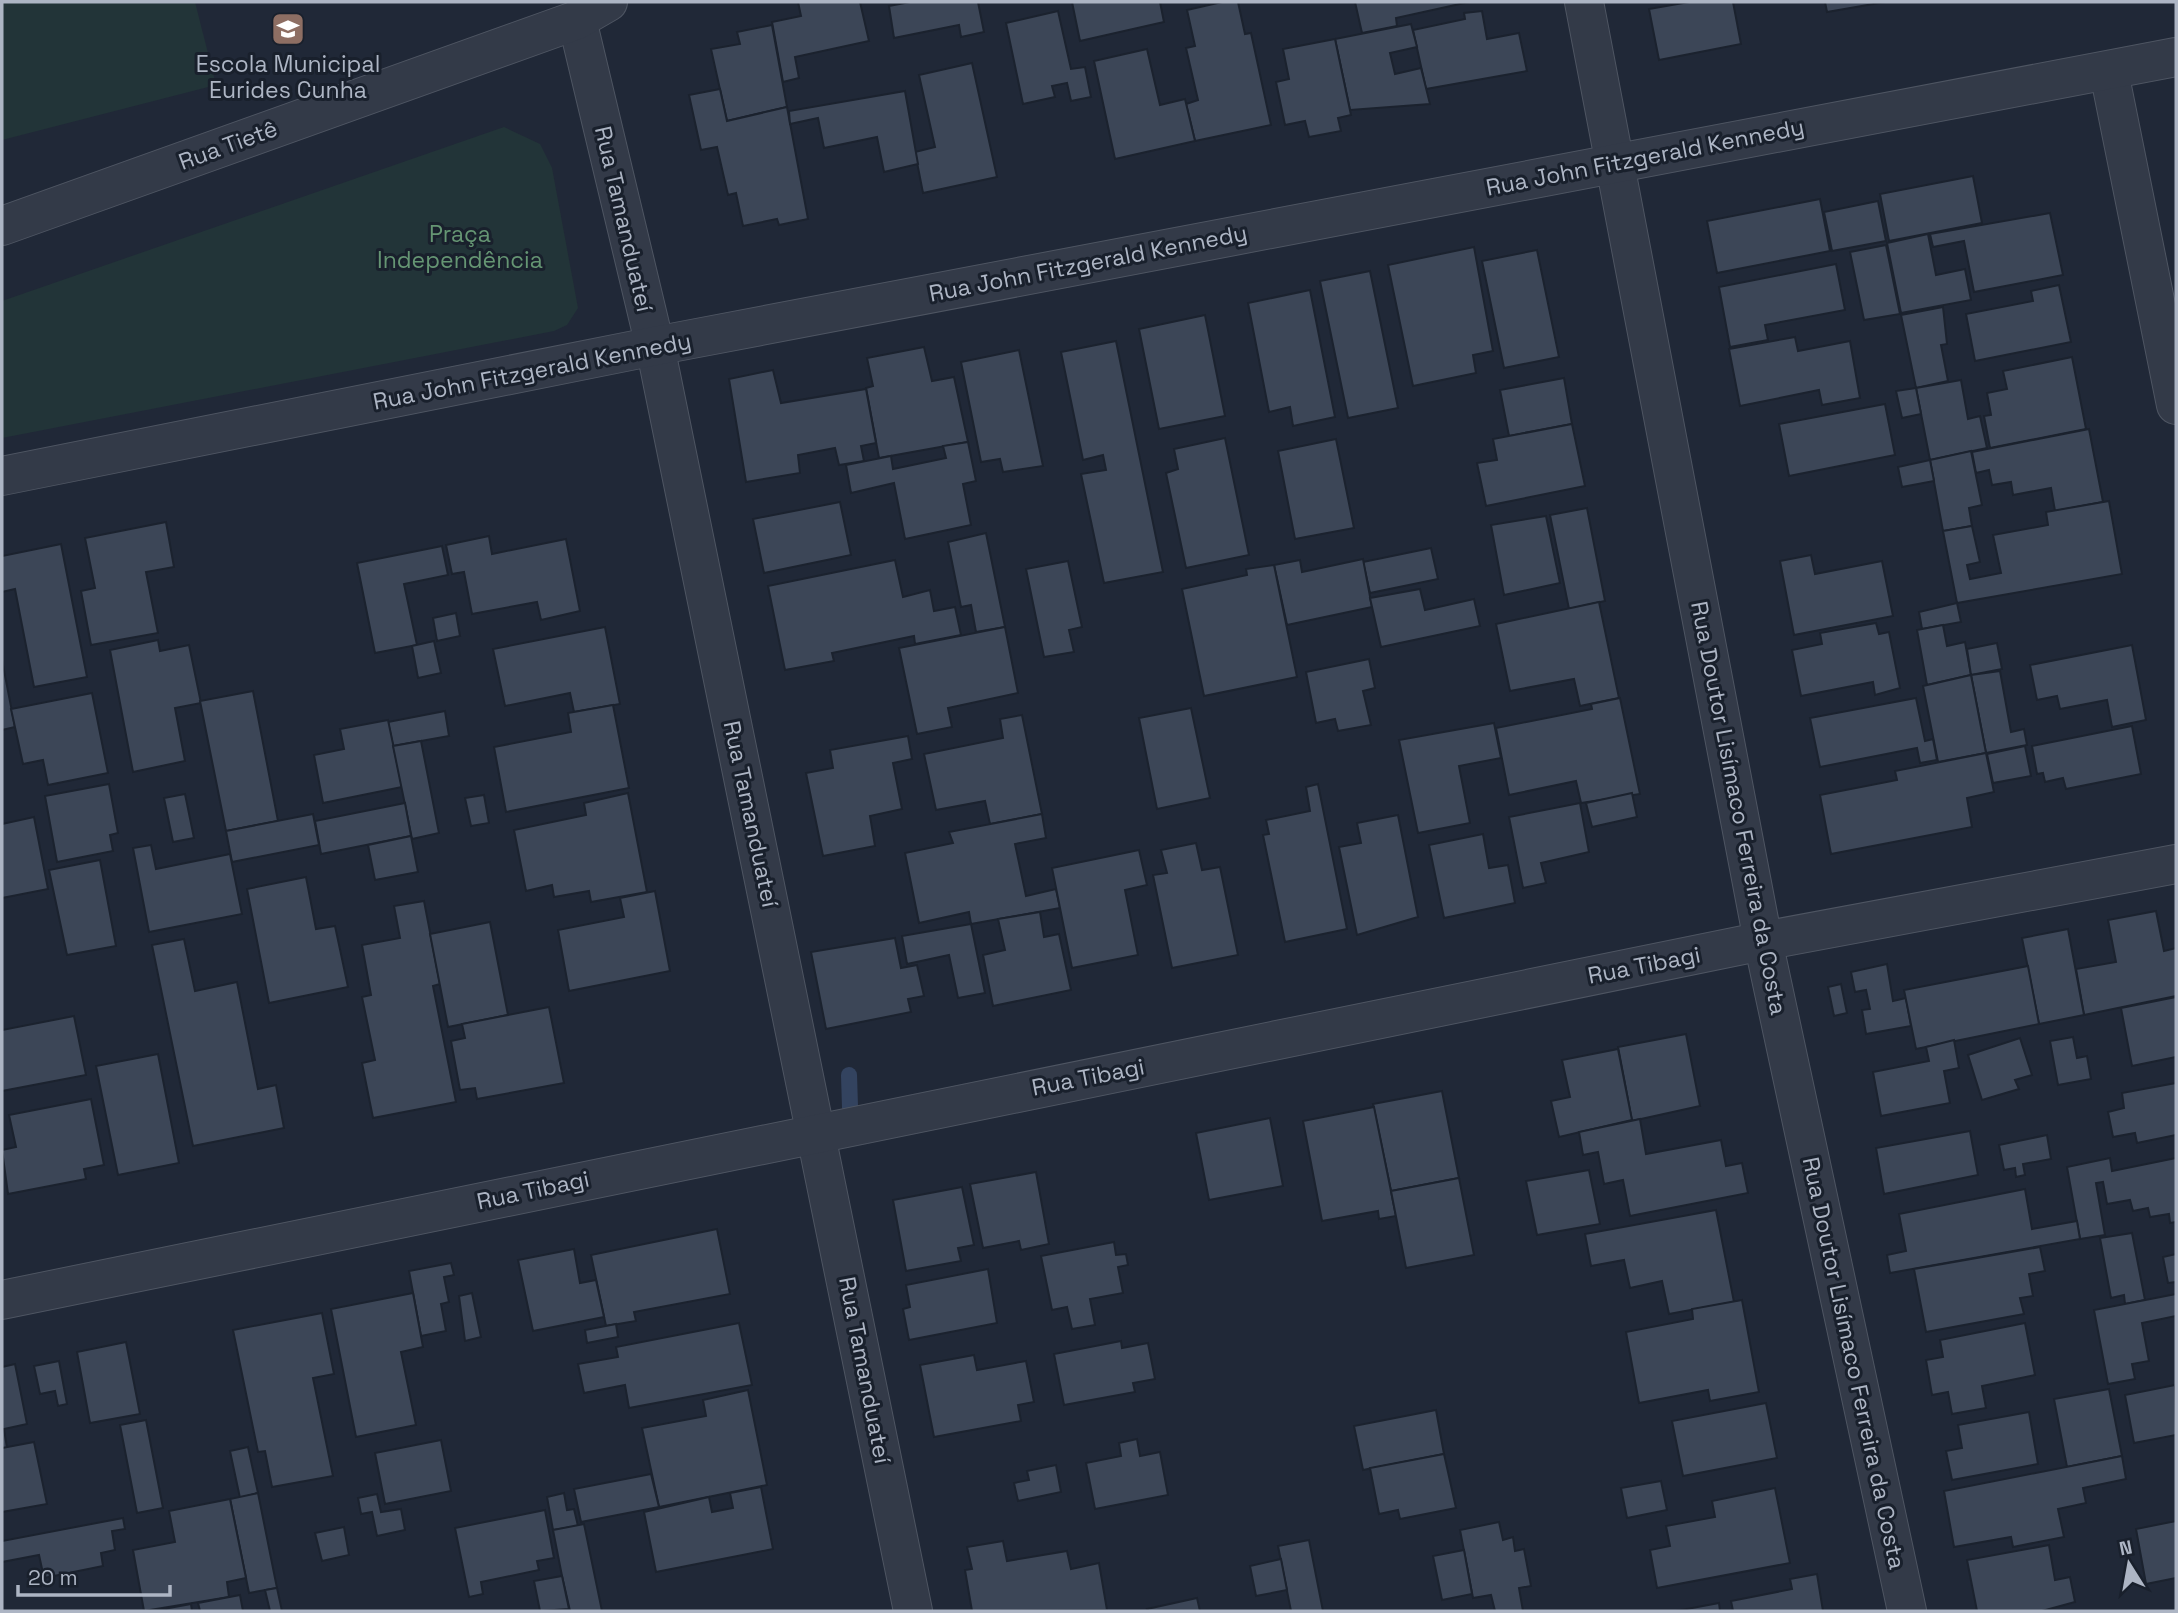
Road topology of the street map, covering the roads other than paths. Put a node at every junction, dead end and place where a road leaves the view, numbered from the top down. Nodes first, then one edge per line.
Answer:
1 (1584, 2) edge
2 (593, 11) edge
3 (2176, 57) edge
4 (2109, 72) junction
5 (1617, 162) junction
6 (2, 226) edge
7 (655, 346) junction
8 (2176, 405) edge
9 (2, 476) edge
10 (2176, 864) edge
11 (1763, 941) junction
12 (817, 1132) junction
13 (2, 1300) edge
14 (913, 1611) edge
15 (1908, 1611) edge

1 - 5 street, Rua Doutor Lisímaco Ferreira da Costa
2 - 6 street, Rua Tietê
2 - 7 street, Rua Tamanduateí
3 - 4 street, Rua John Fitzgerald Kennedy
4 - 5 street, Rua John Fitzgerald Kennedy
4 - 8 street
5 - 7 street, Rua John Fitzgerald Kennedy
5 - 11 street, Rua Doutor Lisímaco Ferreira da Costa
7 - 9 street, Rua John Fitzgerald Kennedy
7 - 12 street, Rua Tamanduateí
10 - 11 street, Rua Tibagi
11 - 12 street, Rua Tibagi
11 - 15 street, Rua Doutor Lisímaco Ferreira da Costa
12 - 13 street, Rua Tibagi
12 - 14 street, Rua Tamanduateí

